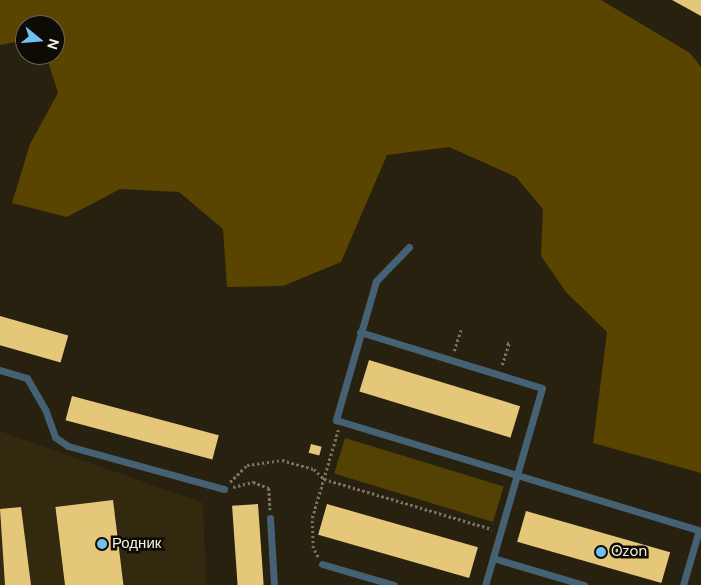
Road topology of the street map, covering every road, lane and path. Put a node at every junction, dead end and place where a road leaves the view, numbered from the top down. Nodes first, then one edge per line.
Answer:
1 (409, 247) dead end
2 (461, 330) dead end
3 (360, 332) junction
4 (505, 343) dead end
5 (456, 346) dead end
6 (502, 365) dead end
7 (0, 370) edge
8 (340, 424) junction
9 (518, 476) junction
10 (324, 479) junction
11 (224, 489) junction
12 (270, 518) joint
13 (700, 530) edge
14 (501, 532) junction
15 (493, 558) junction
16 (322, 564) joint
17 (274, 585) edge
18 (394, 585) edge
19 (485, 585) edge
20 (584, 585) edge
21 (683, 585) edge

1 - 3 lane
2 - 5 path
3 - 8 lane
3 - 9 lane
4 - 6 path
7 - 11 lane
8 - 9 lane
8 - 10 path
9 - 13 lane
9 - 14 lane
10 - 11 path
10 - 14 path
10 - 16 path
11 - 12 path
12 - 17 lane
13 - 21 lane
14 - 15 lane
15 - 19 lane
15 - 20 lane
16 - 18 lane

